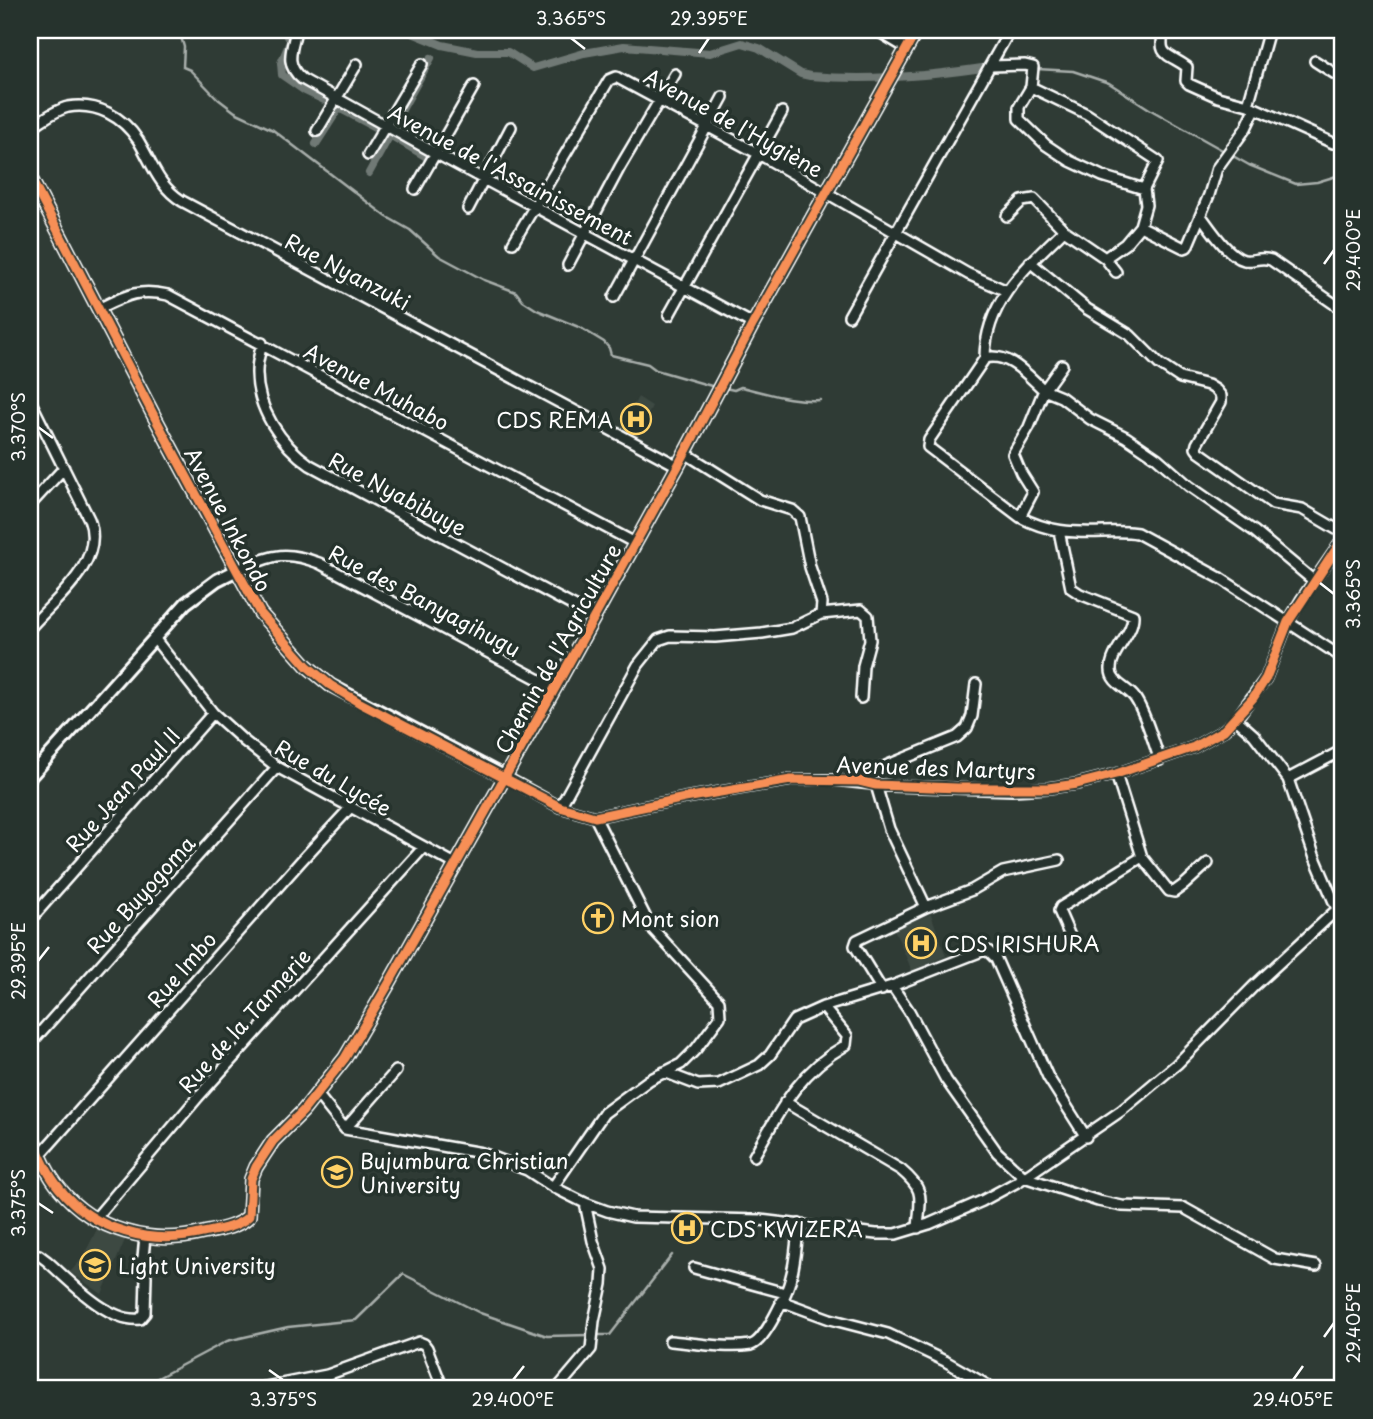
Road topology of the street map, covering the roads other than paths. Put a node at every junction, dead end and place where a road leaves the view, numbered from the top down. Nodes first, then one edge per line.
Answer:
1 (296, 30) edge
2 (876, 30) edge
3 (917, 30) edge
4 (1010, 30) edge
5 (1164, 30) edge
6 (1269, 30) edge
7 (906, 48) junction
8 (1315, 61) dead end
9 (357, 64) dead end
10 (422, 64) dead end
11 (991, 66) junction
12 (675, 74) dead end
13 (1343, 79) edge
14 (474, 86) dead end
15 (1031, 86) junction
16 (723, 97) dead end
17 (335, 99) junction
18 (657, 100) junction
19 (1252, 107) junction
20 (782, 111) dead end
21 (386, 126) junction
22 (706, 126) junction
23 (511, 127) dead end
24 (30, 128) edge
25 (317, 131) dead end
26 (1334, 143) dead end
27 (435, 153) junction
28 (757, 153) junction
29 (368, 155) dead end
30 (30, 177) edge
31 (483, 178) junction
32 (415, 189) dead end
33 (1144, 189) junction
34 (825, 192) junction
35 (534, 206) junction
36 (468, 209) dead end
37 (1007, 216) dead end
38 (1201, 216) junction
39 (1140, 226) junction
40 (896, 230) junction
41 (1064, 230) junction
42 (585, 232) junction
43 (513, 243) dead end
44 (1105, 258) junction
45 (634, 260) junction
46 (1031, 262) junction
47 (568, 265) dead end
48 (1116, 272) dead end
49 (683, 287) junction
50 (1007, 291) junction
51 (614, 297) dead end
52 (98, 309) junction
53 (1343, 310) edge
54 (669, 315) dead end
55 (849, 316) dead end
56 (753, 324) junction
57 (262, 343) junction
58 (985, 358) junction
59 (1062, 365) dead end
60 (1044, 390) junction
61 (30, 400) edge
62 (685, 453) junction
63 (678, 466) junction
64 (64, 468) junction
65 (30, 505) edge
66 (1020, 517) junction
67 (1059, 531) junction
68 (1343, 533) edge
69 (1343, 539) edge
70 (635, 543) junction
71 (237, 570) junction
72 (1314, 581) junction
73 (821, 614) junction
74 (594, 617) junction
75 (1288, 622) junction
76 (30, 628) edge
77 (154, 638) junction
78 (1343, 658) edge
79 (976, 684) dead end
80 (555, 688) junction
81 (861, 698) dead end
82 (213, 713) junction
83 (1236, 719) junction
84 (1343, 750) edge
85 (1160, 760) junction
86 (277, 767) junction
87 (1116, 774) junction
88 (30, 777) edge
89 (505, 777) junction
90 (1288, 779) junction
91 (859, 781) junction
92 (876, 785) junction
93 (560, 807) junction
94 (350, 808) junction
95 (595, 817) junction
96 (423, 848) junction
97 (1142, 857) junction
98 (1059, 860) dead end
99 (1208, 863) dead end
100 (457, 865) junction
101 (1340, 907) edge
102 (926, 908) junction
103 (30, 920) edge
104 (1073, 943) dead end
105 (892, 986) junction
106 (882, 990) junction
107 (823, 1007) junction
108 (30, 1044) edge
109 (396, 1071) dead end
110 (664, 1072) junction
111 (317, 1094) junction
112 (785, 1102) junction
113 (345, 1129) junction
114 (30, 1132) edge
115 (1086, 1137) junction
116 (40, 1155) junction
117 (754, 1156) dead end
118 (1024, 1177) junction
119 (553, 1187) junction
120 (585, 1203) junction
121 (95, 1219) junction
122 (799, 1224) junction
123 (918, 1228) junction
124 (145, 1236) junction
125 (30, 1254) edge
126 (1316, 1266) dead end
127 (694, 1268) dead end
128 (783, 1297) junction
129 (670, 1341) dead end
130 (255, 1389) edge
131 (443, 1389) edge
132 (557, 1389) edge
133 (994, 1389) edge

1 - 17 street, Avenue de l'Assainissement
2 - 7 street
3 - 7 street, Chemin de l'Agriculture
4 - 11 street
5 - 19 street
6 - 19 street
7 - 34 street, Chemin de l'Agriculture
8 - 13 street
9 - 17 street
10 - 21 street
11 - 15 street
11 - 40 street
12 - 18 street
14 - 27 street
15 - 33 street
15 - 33 street
16 - 22 street
17 - 21 street, Avenue de l'Assainissement
17 - 25 street
18 - 22 street, Avenue de l'Hygiène
18 - 35 street, Avenue de l'Hygiène
18 - 42 street
19 - 26 street
19 - 38 street
20 - 28 street
21 - 27 street, Avenue de l'Assainissement
21 - 29 street
22 - 28 street, Avenue de l'Hygiène
22 - 45 street
23 - 31 street
24 - 63 street, Rue Nyanzuki
27 - 31 street, Avenue de l'Assainissement
27 - 32 street
28 - 34 street, Avenue de l'Hygiène
28 - 49 street
30 - 52 street, Avenue Inkondo
31 - 35 street, Avenue de l'Assainissement
31 - 36 street
33 - 39 street
34 - 40 street, Avenue de l'Hygiène
34 - 56 street, Chemin de l'Agriculture
35 - 42 street, Avenue de l'Assainissement
35 - 43 street, Avenue de l'Hygiène
37 - 41 street
38 - 39 street
38 - 53 street
39 - 44 street
40 - 50 street, Avenue de l'Hygiène
40 - 55 street
41 - 44 street
41 - 46 street
42 - 45 street, Avenue de l'Assainissement
42 - 47 street
44 - 48 street
45 - 49 street, Avenue de l'Assainissement
45 - 51 street
46 - 50 street
46 - 68 street
49 - 54 street
49 - 56 street, Avenue de l'Assainissement
50 - 58 street
52 - 57 street, Avenue Muhabo
52 - 71 street, Avenue Inkondo
56 - 62 street, Chemin de l'Agriculture
57 - 70 street, Avenue Muhabo
57 - 74 street, Rue Nyabibuye
58 - 60 street
58 - 66 street
59 - 60 street
60 - 66 street
60 - 72 street
61 - 64 street
62 - 63 street, Chemin de l'Agriculture
62 - 73 street
63 - 70 street, Chemin de l'Agriculture
64 - 65 street
64 - 76 street
66 - 67 street
67 - 75 street
67 - 85 street
69 - 72 street, Avenue des Martyrs
70 - 74 street, Chemin de l'Agriculture
71 - 77 street
71 - 80 street, Rue des Banyagihugu
71 - 89 street, Avenue Inkondo
72 - 75 street, Avenue des Martyrs
73 - 81 street
73 - 93 street
74 - 80 street, Chemin de l'Agriculture
75 - 78 street
75 - 83 street, Avenue des Martyrs
77 - 82 street, Rue du Lycée
77 - 88 street
79 - 91 street
80 - 89 street, Chemin de l'Agriculture
82 - 86 street, Rue du Lycée
82 - 103 street, Rue Jean Paul II
83 - 85 street, Avenue des Martyrs
83 - 90 street
84 - 90 street
85 - 87 street, Avenue des Martyrs
86 - 94 street, Rue du Lycée
86 - 108 street, Rue Buyogoma
87 - 92 street, Avenue des Martyrs
87 - 97 street
89 - 93 street, Avenue des Martyrs
89 - 100 street, Chemin de l'Agriculture
90 - 101 street
91 - 92 street, Avenue des Martyrs
91 - 95 street, Avenue des Martyrs
92 - 102 street
93 - 95 street, Avenue des Martyrs
94 - 96 street, Rue du Lycée
94 - 116 street, Rue Imbo
95 - 110 street
96 - 100 street, Rue du Lycée
96 - 121 street, Rue de la Tannerie
97 - 99 street
97 - 104 street
98 - 102 street
100 - 111 street, Chemin de l'Agriculture
101 - 115 street
102 - 106 street
105 - 106 street
105 - 115 street
105 - 118 street
106 - 107 street
107 - 110 street
107 - 112 street
109 - 113 street
110 - 119 street
111 - 113 street
111 - 124 street, Chemin de l'Agriculture
112 - 117 street
112 - 123 street
113 - 119 street
114 - 116 street, Chemin de l'Agriculture
115 - 118 street
116 - 121 street, Chemin de l'Agriculture
118 - 123 street
118 - 126 street
119 - 120 street
120 - 122 street
120 - 132 street
121 - 124 street, Chemin de l'Agriculture
122 - 123 street
122 - 128 street
124 - 125 street
127 - 128 street
128 - 129 street
128 - 133 street
130 - 131 street

